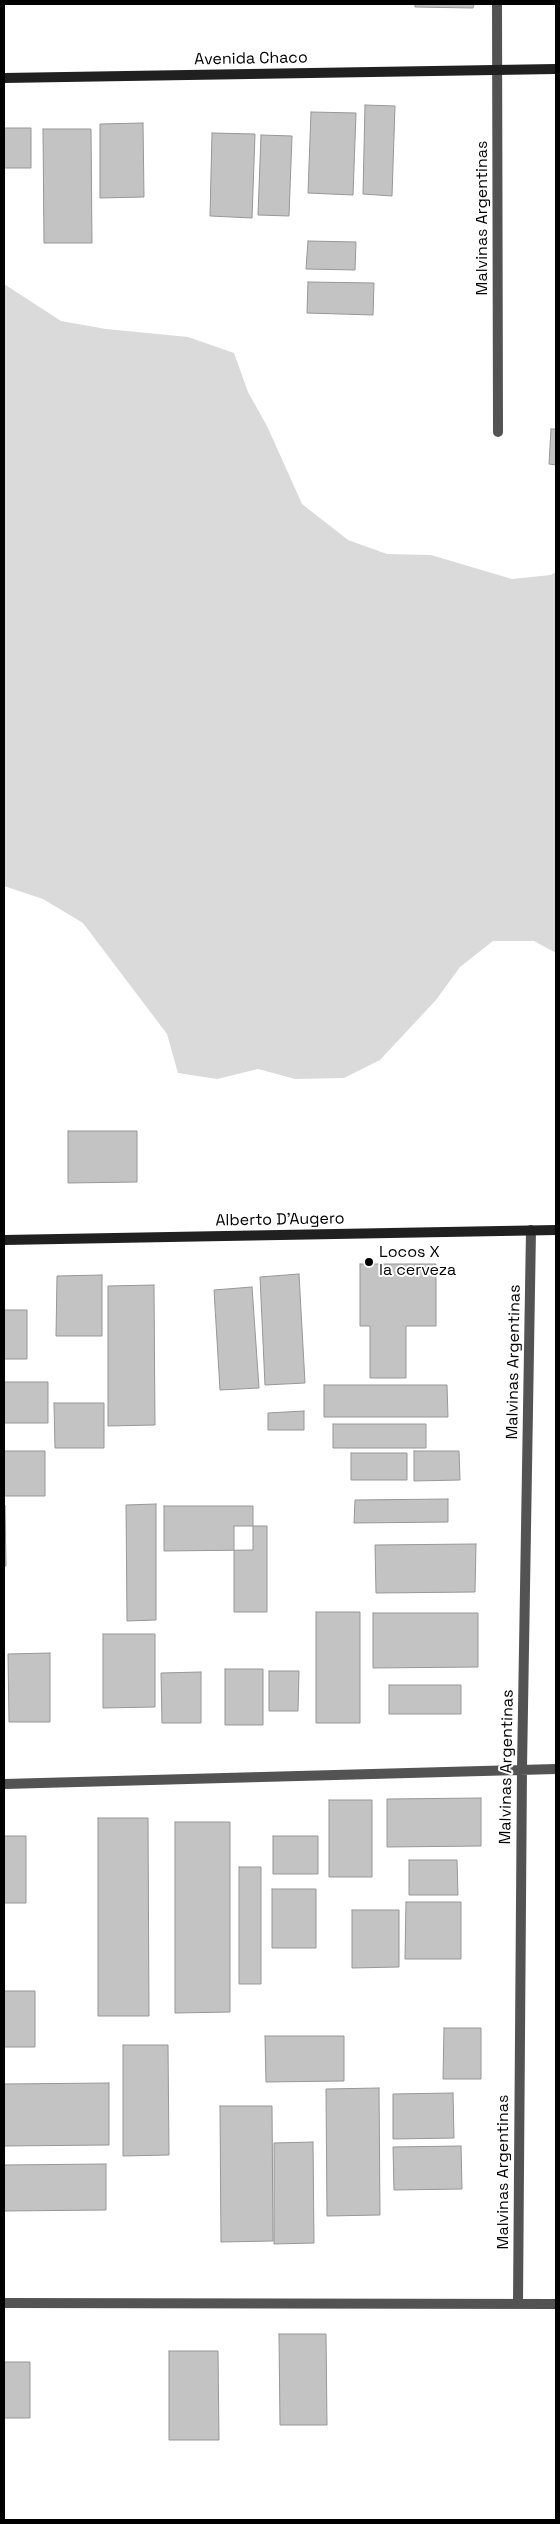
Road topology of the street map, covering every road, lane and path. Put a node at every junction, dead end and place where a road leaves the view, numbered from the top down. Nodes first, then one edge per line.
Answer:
1 (497, 4) edge
2 (556, 69) edge
3 (499, 70) junction
4 (4, 78) edge
5 (498, 432) dead end
6 (531, 1230) junction
7 (556, 1230) edge
8 (4, 1240) edge
9 (522, 1768) junction
10 (556, 1769) edge
11 (4, 1784) edge
12 (4, 2303) edge
13 (518, 2304) junction
14 (556, 2304) edge

1 - 3 street, Malvinas Argentinas
2 - 3 main road, Avenida Chaco
3 - 4 main road, Avenida Chaco
3 - 5 street, Malvinas Argentinas
6 - 7 main road, Alberto D'Augero
6 - 8 main road, Alberto D'Augero
6 - 9 street, Malvinas Argentinas
9 - 10 street
9 - 11 street
9 - 13 street, Malvinas Argentinas
12 - 13 street
13 - 14 street

